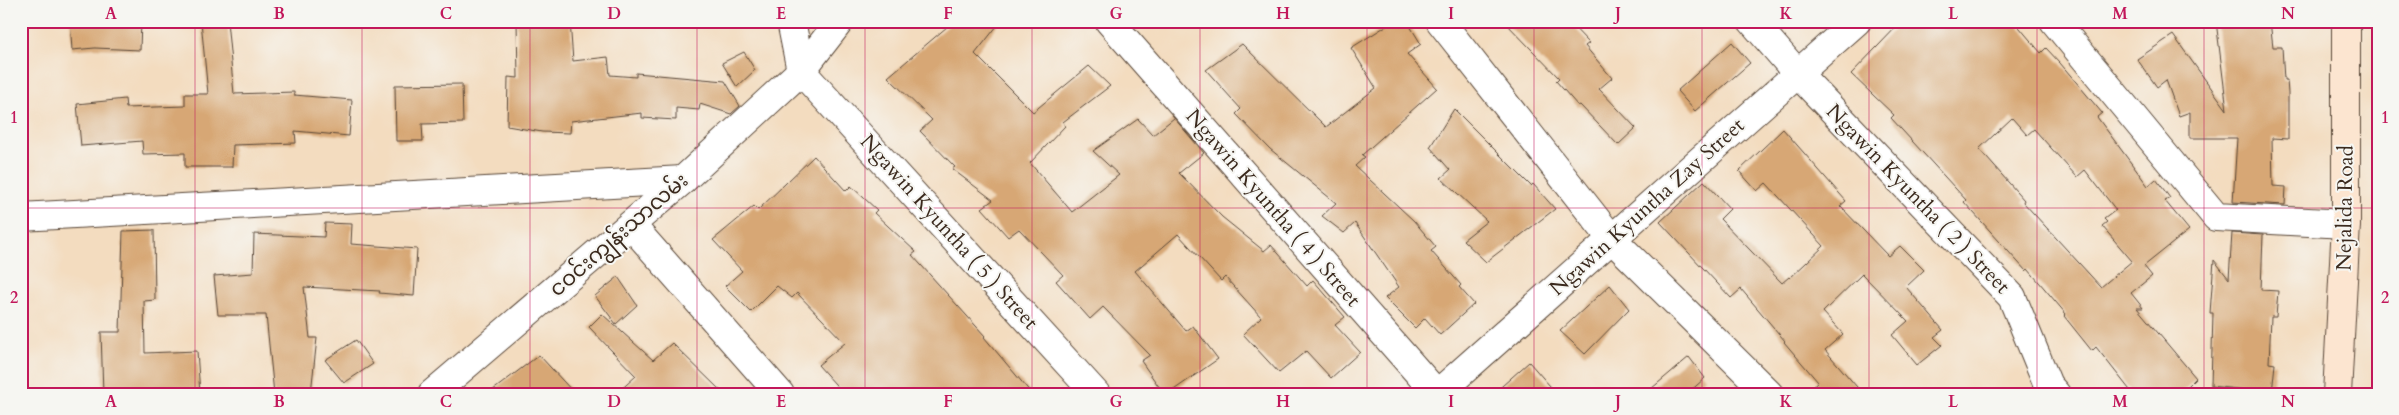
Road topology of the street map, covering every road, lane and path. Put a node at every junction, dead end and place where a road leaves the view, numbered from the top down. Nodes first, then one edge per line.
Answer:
1 (791, 21) edge
2 (840, 21) edge
3 (1109, 21) edge
4 (1440, 21) edge
5 (1752, 21) edge
6 (1857, 21) edge
7 (2054, 21) edge
8 (2346, 21) edge
9 (801, 71) junction
10 (1798, 74) junction
11 (683, 180) junction
12 (21, 217) edge
13 (2346, 224) junction
14 (631, 225) junction
15 (1611, 238) junction
16 (447, 389) edge
17 (780, 394) edge
18 (1096, 394) edge
19 (1437, 394) edge
20 (1769, 394) edge
21 (2056, 394) edge
22 (2337, 394) edge

1 - 9 street
2 - 9 street, ငဝင်းကျွန်းသာလမ်း
3 - 19 street, Ngawin Kyuntha ( 4 ) Street
4 - 15 street
5 - 10 street, Ngawin Kyuntha ( 2 ) Street
6 - 10 street, Ngawin Kyuntha Zay Street
7 - 13 street
8 - 13 main road, Nejalida Road
9 - 11 street, ငဝင်းကျွန်းသာလမ်း
9 - 18 street, Ngawin Kyuntha ( 5 ) Street
10 - 15 street, Ngawin Kyuntha Zay Street
10 - 21 street, Ngawin Kyuntha ( 2 ) Street
11 - 12 street
11 - 14 street, ငဝင်းကျွန်းသာလမ်း
13 - 22 main road, Nejalida Road
14 - 16 street, ငဝင်းကျွန်းသာလမ်း
14 - 17 street
15 - 19 street, Ngawin Kyuntha Zay Street
15 - 20 street

